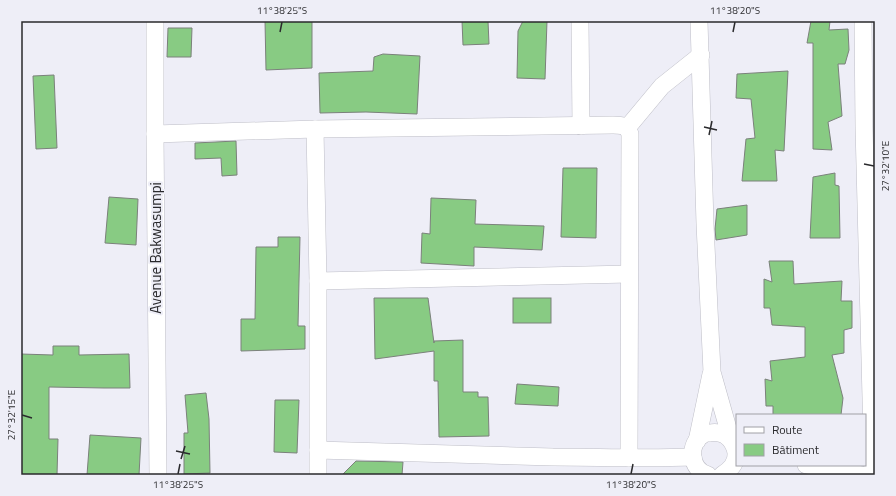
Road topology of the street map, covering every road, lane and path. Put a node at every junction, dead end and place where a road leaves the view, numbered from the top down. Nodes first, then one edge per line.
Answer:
1 (155, 21) edge
2 (580, 21) edge
3 (699, 21) edge
4 (863, 21) edge
5 (700, 55) junction
6 (581, 126) junction
7 (870, 127) edge
8 (627, 128) junction
9 (314, 129) junction
10 (155, 134) junction
11 (629, 274) junction
12 (318, 281) junction
13 (712, 372) junction
14 (697, 441) junction
15 (318, 450) junction
16 (735, 450) edge
17 (629, 458) junction
18 (812, 466) edge
19 (700, 469) edge
20 (726, 474) edge
21 (158, 475) edge
22 (318, 475) edge
23 (862, 475) edge
24 (872, 475) edge

1 - 10 street, Avenue Bakwasumpi
2 - 6 street
3 - 5 street
4 - 7 street
5 - 8 street
5 - 13 street
6 - 8 street
6 - 9 street
7 - 24 street
8 - 11 street
9 - 10 street
9 - 12 street
10 - 21 street, Avenue Bakwasumpi
11 - 12 street
11 - 17 street
12 - 15 street
13 - 14 street
13 - 16 street
14 - 16 street
14 - 19 street
15 - 17 street
15 - 22 street
16 - 20 street
17 - 19 street
18 - 23 street

